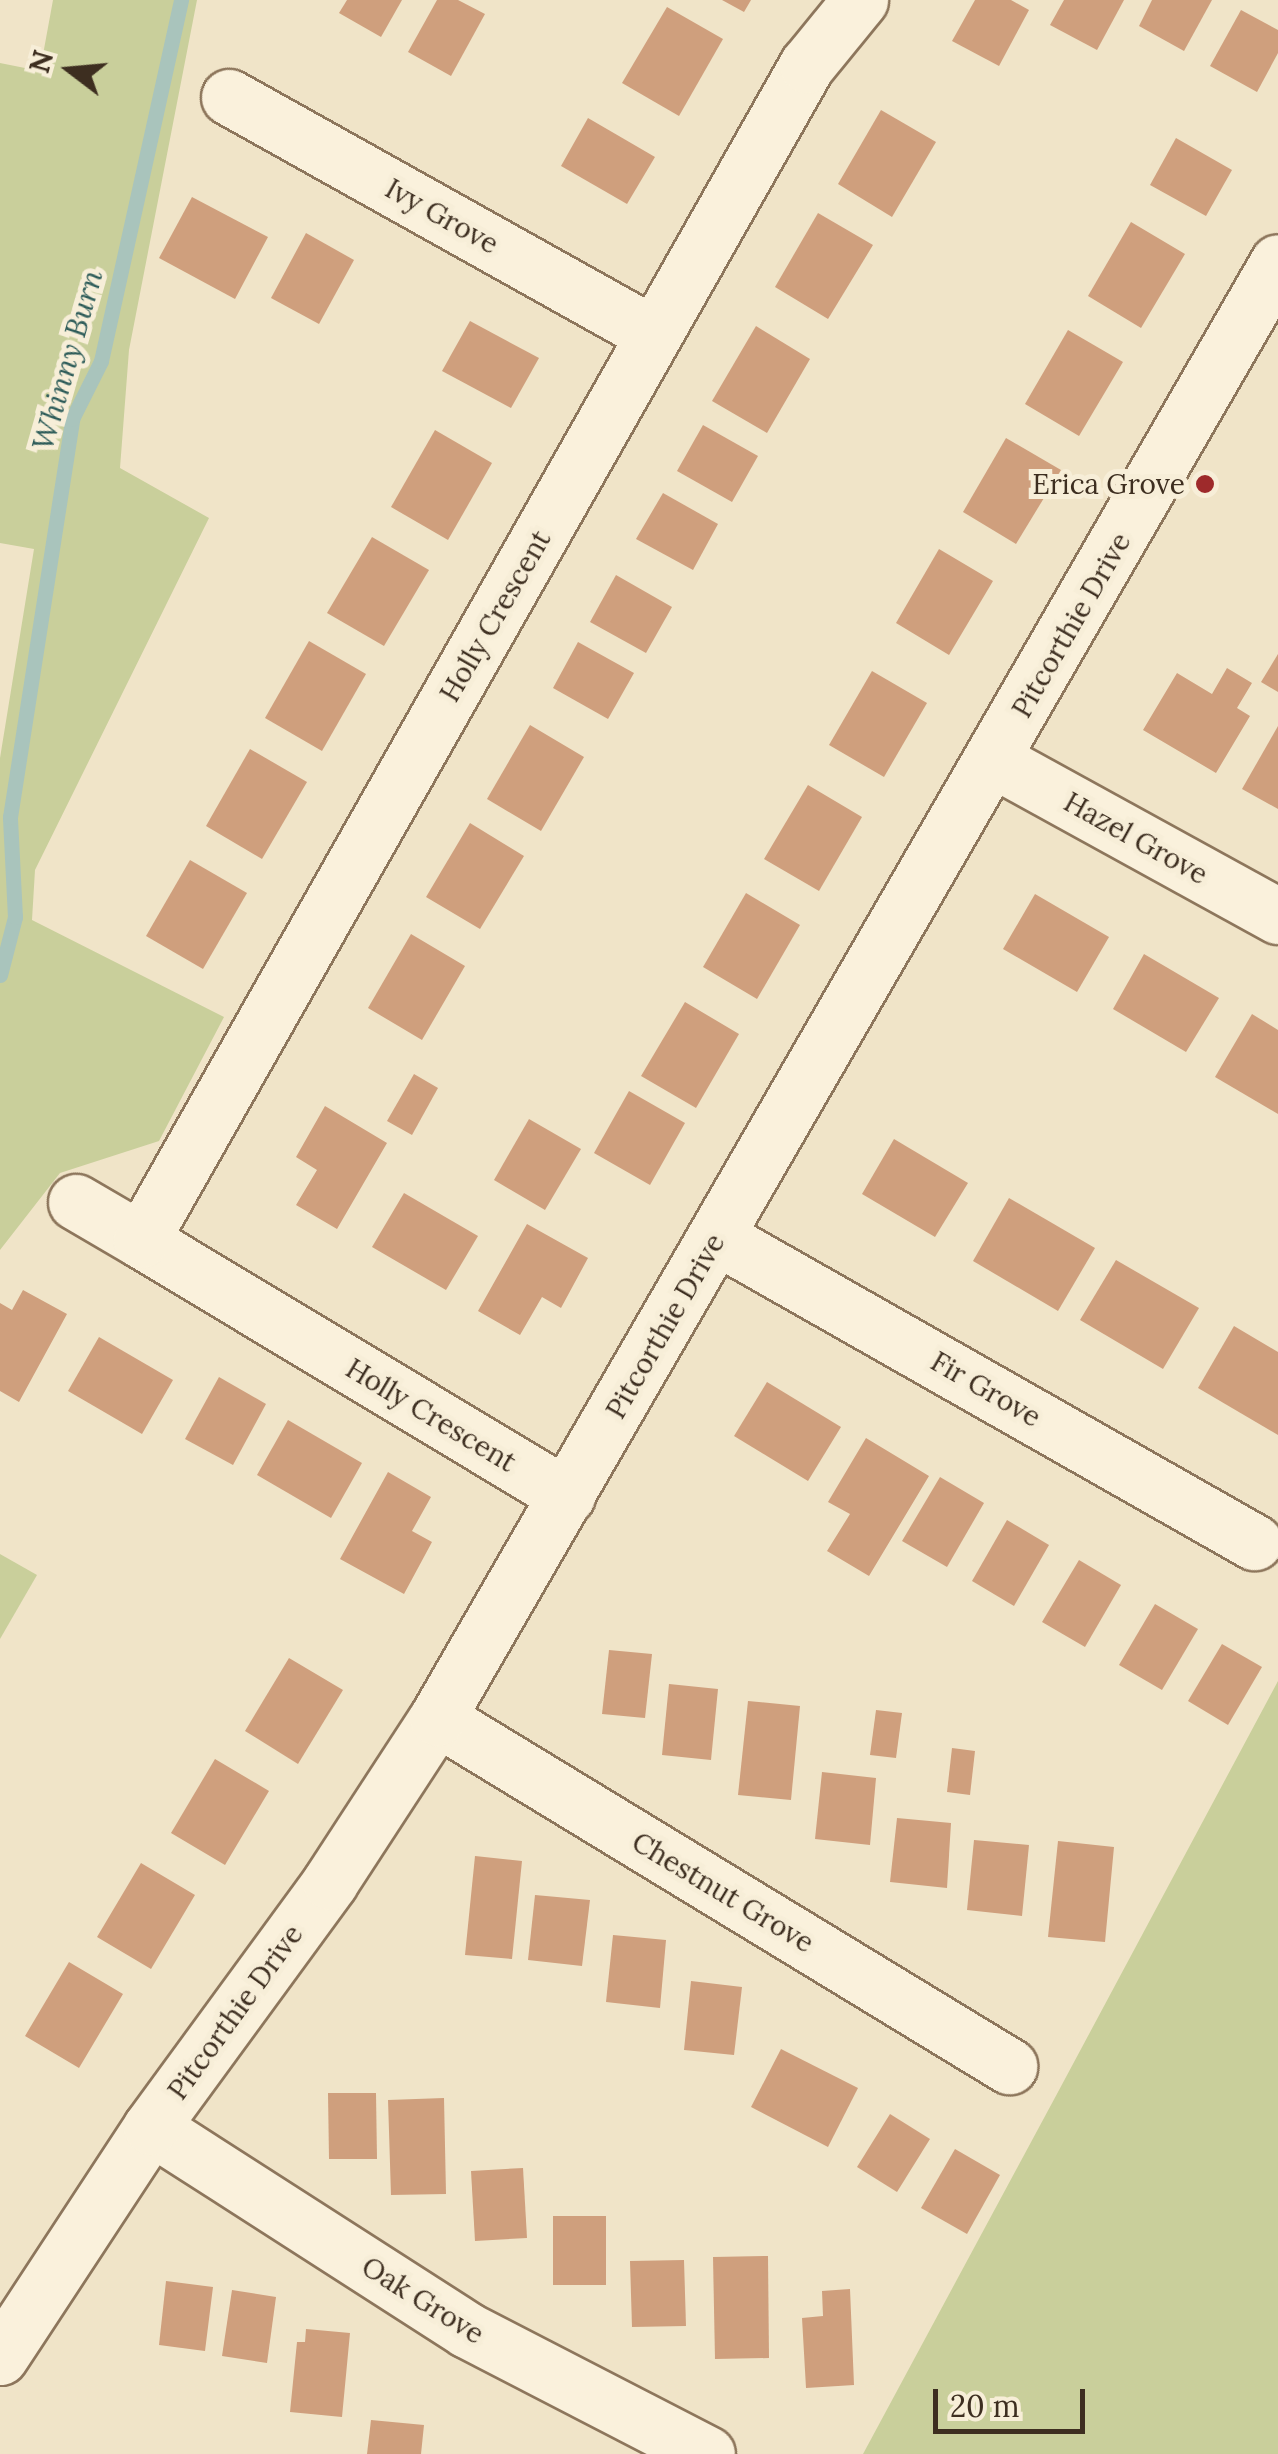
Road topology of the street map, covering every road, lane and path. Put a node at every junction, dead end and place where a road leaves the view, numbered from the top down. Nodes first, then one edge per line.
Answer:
1 (860, 0) edge
2 (229, 97) dead end
3 (1278, 265) edge
4 (654, 335) junction
5 (994, 760) junction
6 (1278, 916) edge
7 (76, 1202) dead end
8 (717, 1236) junction
9 (141, 1240) junction
10 (567, 1496) junction
11 (1254, 1542) dead end
12 (437, 1718) junction
13 (1009, 2066) dead end
14 (151, 2127) junction
15 (0, 2357) edge
16 (707, 2454) edge

1 - 4 street, Holly Crescent
2 - 4 street, Ivy Grove
3 - 5 street, Pitcorthie Drive
4 - 9 street, Holly Crescent
5 - 6 street, Hazel Grove
5 - 8 street, Pitcorthie Drive
7 - 9 street, Holly Crescent
8 - 10 street, Pitcorthie Drive
8 - 11 street, Fir Grove
9 - 10 street, Holly Crescent
10 - 12 street, Pitcorthie Drive
12 - 13 street, Chestnut Grove
12 - 14 street, Pitcorthie Drive
14 - 15 street, Pitcorthie Drive
14 - 16 street, Oak Grove

